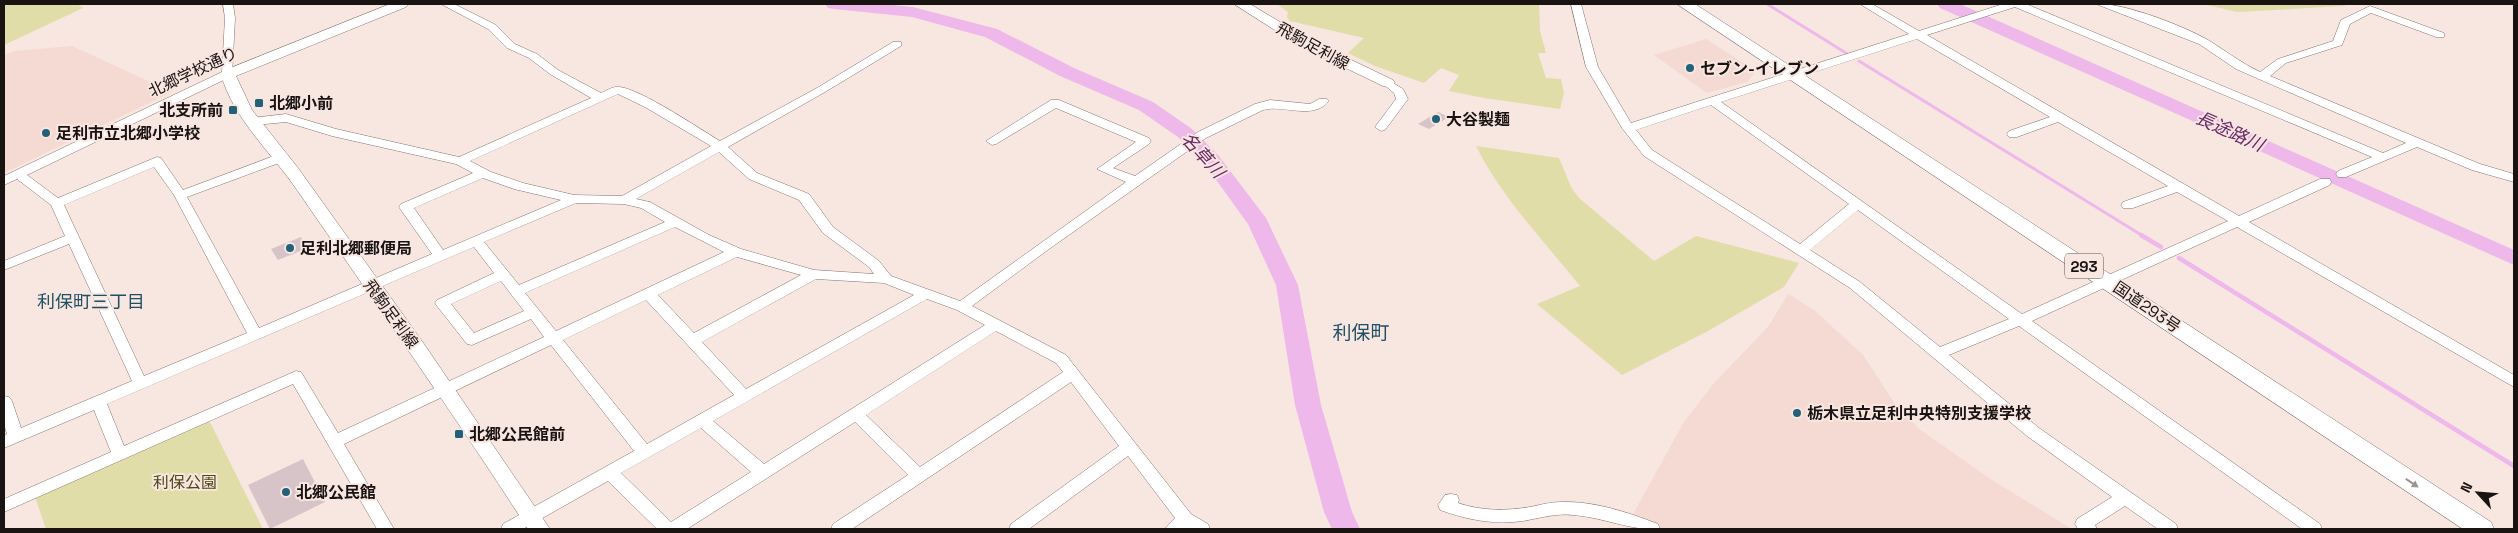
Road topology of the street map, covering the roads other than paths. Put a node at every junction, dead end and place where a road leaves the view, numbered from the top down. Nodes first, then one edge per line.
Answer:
1 (228, 4) edge
2 (402, 4) edge
3 (446, 4) edge
4 (1241, 4) edge
5 (1576, 4) edge
6 (1668, 4) edge
7 (1685, 4) edge
8 (1865, 4) edge
9 (2015, 4) edge
10 (2101, 4) edge
11 (1920, 35) junction
12 (2440, 35) dead end
13 (897, 44) dead end
14 (228, 74) junction
15 (2262, 76) junction
16 (1786, 78) junction
17 (1388, 83) joint
18 (600, 98) junction
19 (1324, 101) dead end
20 (1714, 102) junction
21 (2058, 118) junction
22 (254, 121) junction
23 (1381, 127) dead end
24 (1628, 128) junction
25 (2013, 134) dead end
26 (992, 141) dead end
27 (2417, 143) junction
28 (719, 146) junction
29 (283, 157) junction
30 (2384, 157) junction
31 (460, 161) junction
32 (484, 173) junction
33 (18, 174) junction
34 (2342, 174) dead end
35 (2514, 178) edge
36 (4, 181) edge
37 (1138, 182) junction
38 (2325, 182) dead end
39 (2178, 187) junction
40 (180, 195) junction
41 (574, 199) junction
42 (624, 200) junction
43 (57, 203) junction
44 (1860, 205) junction
45 (2128, 205) dead end
46 (676, 222) junction
47 (2240, 222) junction
48 (72, 238) junction
49 (476, 242) junction
50 (1801, 250) junction
51 (736, 252) junction
52 (441, 257) junction
53 (4, 266) edge
54 (814, 274) junction
55 (502, 275) junction
56 (886, 279) junction
57 (2100, 284) junction
58 (371, 286) junction
59 (516, 292) junction
60 (648, 293) junction
61 (928, 293) junction
62 (962, 307) junction
63 (532, 313) junction
64 (2022, 320) junction
65 (997, 324) junction
66 (255, 334) junction
67 (552, 338) junction
68 (692, 341) junction
69 (1939, 353) junction
70 (1073, 373) junction
71 (2514, 382) edge
72 (140, 383) junction
73 (445, 389) junction
74 (744, 396) junction
75 (4, 401) edge
76 (98, 401) junction
77 (856, 414) junction
78 (702, 420) junction
79 (10, 439) edge
80 (334, 442) junction
81 (1129, 447) junction
82 (645, 453) junction
83 (120, 454) junction
84 (610, 472) junction
85 (762, 473) junction
86 (919, 476) junction
87 (2125, 497) junction
88 (1451, 500) dead end
89 (4, 506) edge
90 (535, 523) edge
91 (1178, 524) edge
92 (386, 529) edge
93 (509, 529) edge
94 (667, 529) edge
95 (674, 529) edge
96 (839, 529) edge
97 (1017, 529) edge
98 (1202, 529) edge
99 (1652, 529) edge
100 (2088, 529) edge
101 (2170, 529) edge
102 (2314, 529) edge
103 (2457, 529) edge
104 (2482, 529) edge

1 - 14 street
2 - 14 main road, 北郷学校通り
3 - 18 street
4 - 17 main road, 飛駒足利線
5 - 24 street
6 - 16 highway, 国道293号 / 293
7 - 16 highway, 国道293号 / 293
8 - 11 street
9 - 11 street
9 - 30 street
10 - 15 street
11 - 16 street
11 - 21 street
12 - 15 street
13 - 28 street
14 - 22 main road, 飛駒足利線
14 - 33 street, 北郷学校通り
15 - 27 street
16 - 20 street
16 - 57 highway, 国道293号 / 293
17 - 23 street
18 - 28 street
18 - 31 street
19 - 37 street
20 - 24 street
20 - 44 street
21 - 25 street
21 - 39 street
22 - 29 main road, 飛駒足利線
22 - 31 street
24 - 50 street
26 - 37 street
27 - 30 street
27 - 35 street
28 - 42 street
28 - 56 street
29 - 40 street
29 - 58 main road, 飛駒足利線
30 - 34 street
31 - 32 street
32 - 41 street
32 - 52 street
33 - 36 street, 北郷学校通り
33 - 43 street
37 - 62 street
38 - 47 street
39 - 45 street
39 - 47 street
40 - 43 street
40 - 66 street
41 - 42 street
41 - 49 street
42 - 46 street
43 - 48 street
44 - 50 street
44 - 64 street
46 - 51 street
46 - 59 street
47 - 57 street
47 - 71 street
48 - 53 street
48 - 72 street
49 - 52 street
49 - 55 street
50 - 69 street
51 - 54 street
51 - 60 street
52 - 58 street
54 - 56 street
54 - 68 street
55 - 59 street
55 - 63 street
56 - 61 street
57 - 64 street
57 - 103 highway, 国道293号 / 293
57 -> 104 highway, 国道293号 / 293
58 - 66 street
58 - 73 main road, 飛駒足利線
59 - 63 street
60 - 67 street
60 - 68 street
61 - 62 street
61 - 74 street
62 - 65 street
63 - 67 street
64 - 69 street
64 - 102 street
65 - 70 street
65 - 77 street
66 - 72 street
67 - 73 street
67 - 82 street
68 - 74 street
69 - 87 street
70 - 81 street
70 - 86 street
72 - 76 street
73 - 80 street
73 - 90 main road, 飛駒足利線
74 - 78 street
75 - 79 street
76 - 79 street
76 - 83 street
77 - 85 street
77 - 86 street
78 - 82 street
78 - 85 street
80 - 83 street
80 - 92 street
81 - 91 street
81 - 97 street
82 - 84 street
83 - 89 street
84 - 90 street
84 - 94 street
85 - 95 street
86 - 96 street
87 - 100 street
87 - 101 street
88 - 99 street
90 - 93 street
91 - 98 street

